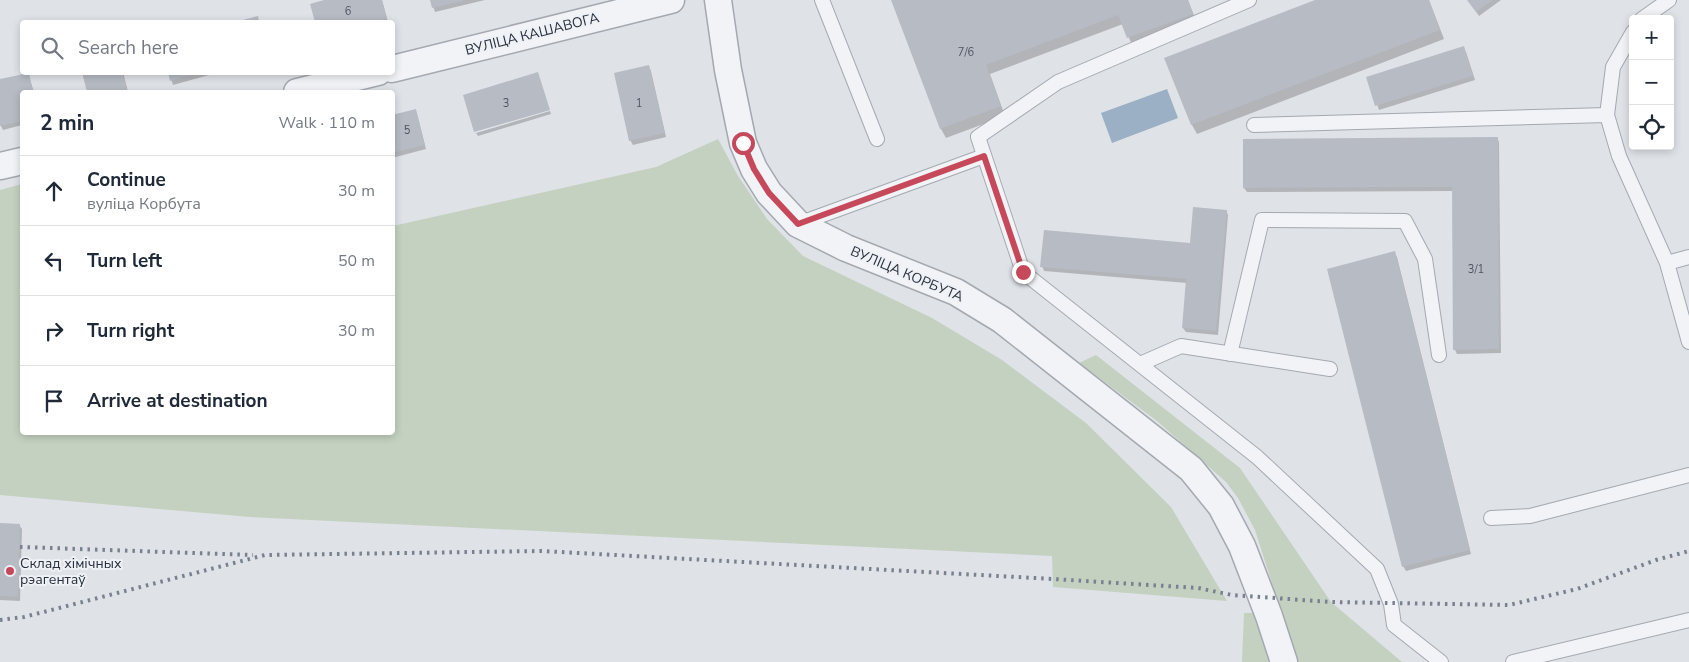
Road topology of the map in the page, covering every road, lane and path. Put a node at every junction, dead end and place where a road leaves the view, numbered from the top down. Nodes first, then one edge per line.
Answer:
1 (671, 0) edge
2 (718, 0) edge
3 (822, 0) edge
4 (1249, 0) edge
5 (1669, 0) edge
6 (1648, 15) edge
7 (1629, 39) edge
8 (395, 68) edge
9 (366, 75) edge
10 (305, 90) edge
11 (1607, 114) junction
12 (1254, 125) dead end
13 (876, 140) dead end
14 (984, 156) junction
15 (20, 161) edge
16 (0, 166) edge
17 (798, 224) junction
18 (1689, 258) edge
19 (1667, 263) junction
20 (1689, 342) edge
21 (1230, 354) junction
22 (1440, 355) dead end
23 (1140, 364) junction
24 (1330, 369) dead end
25 (1689, 475) edge
26 (1491, 518) dead end
27 (1689, 620) edge
28 (1284, 662) edge
29 (1442, 662) edge
30 (1513, 662) edge

1 - 8 street, ВУЛІЦА КАШАВОГА
2 - 17 street, ВУЛІЦА КОРБУТА
3 - 13 lane
4 - 14 lane
5 - 6 lane
7 - 11 lane
9 - 10 street
11 - 12 lane
11 - 19 lane
14 - 17 lane
14 - 23 lane
15 - 16 street
17 - 28 street, ВУЛІЦА КОРБУТА
18 - 19 lane
19 - 20 lane
21 - 22 lane
21 - 23 lane
21 - 24 lane
23 - 29 lane
25 - 26 lane
27 - 30 lane

